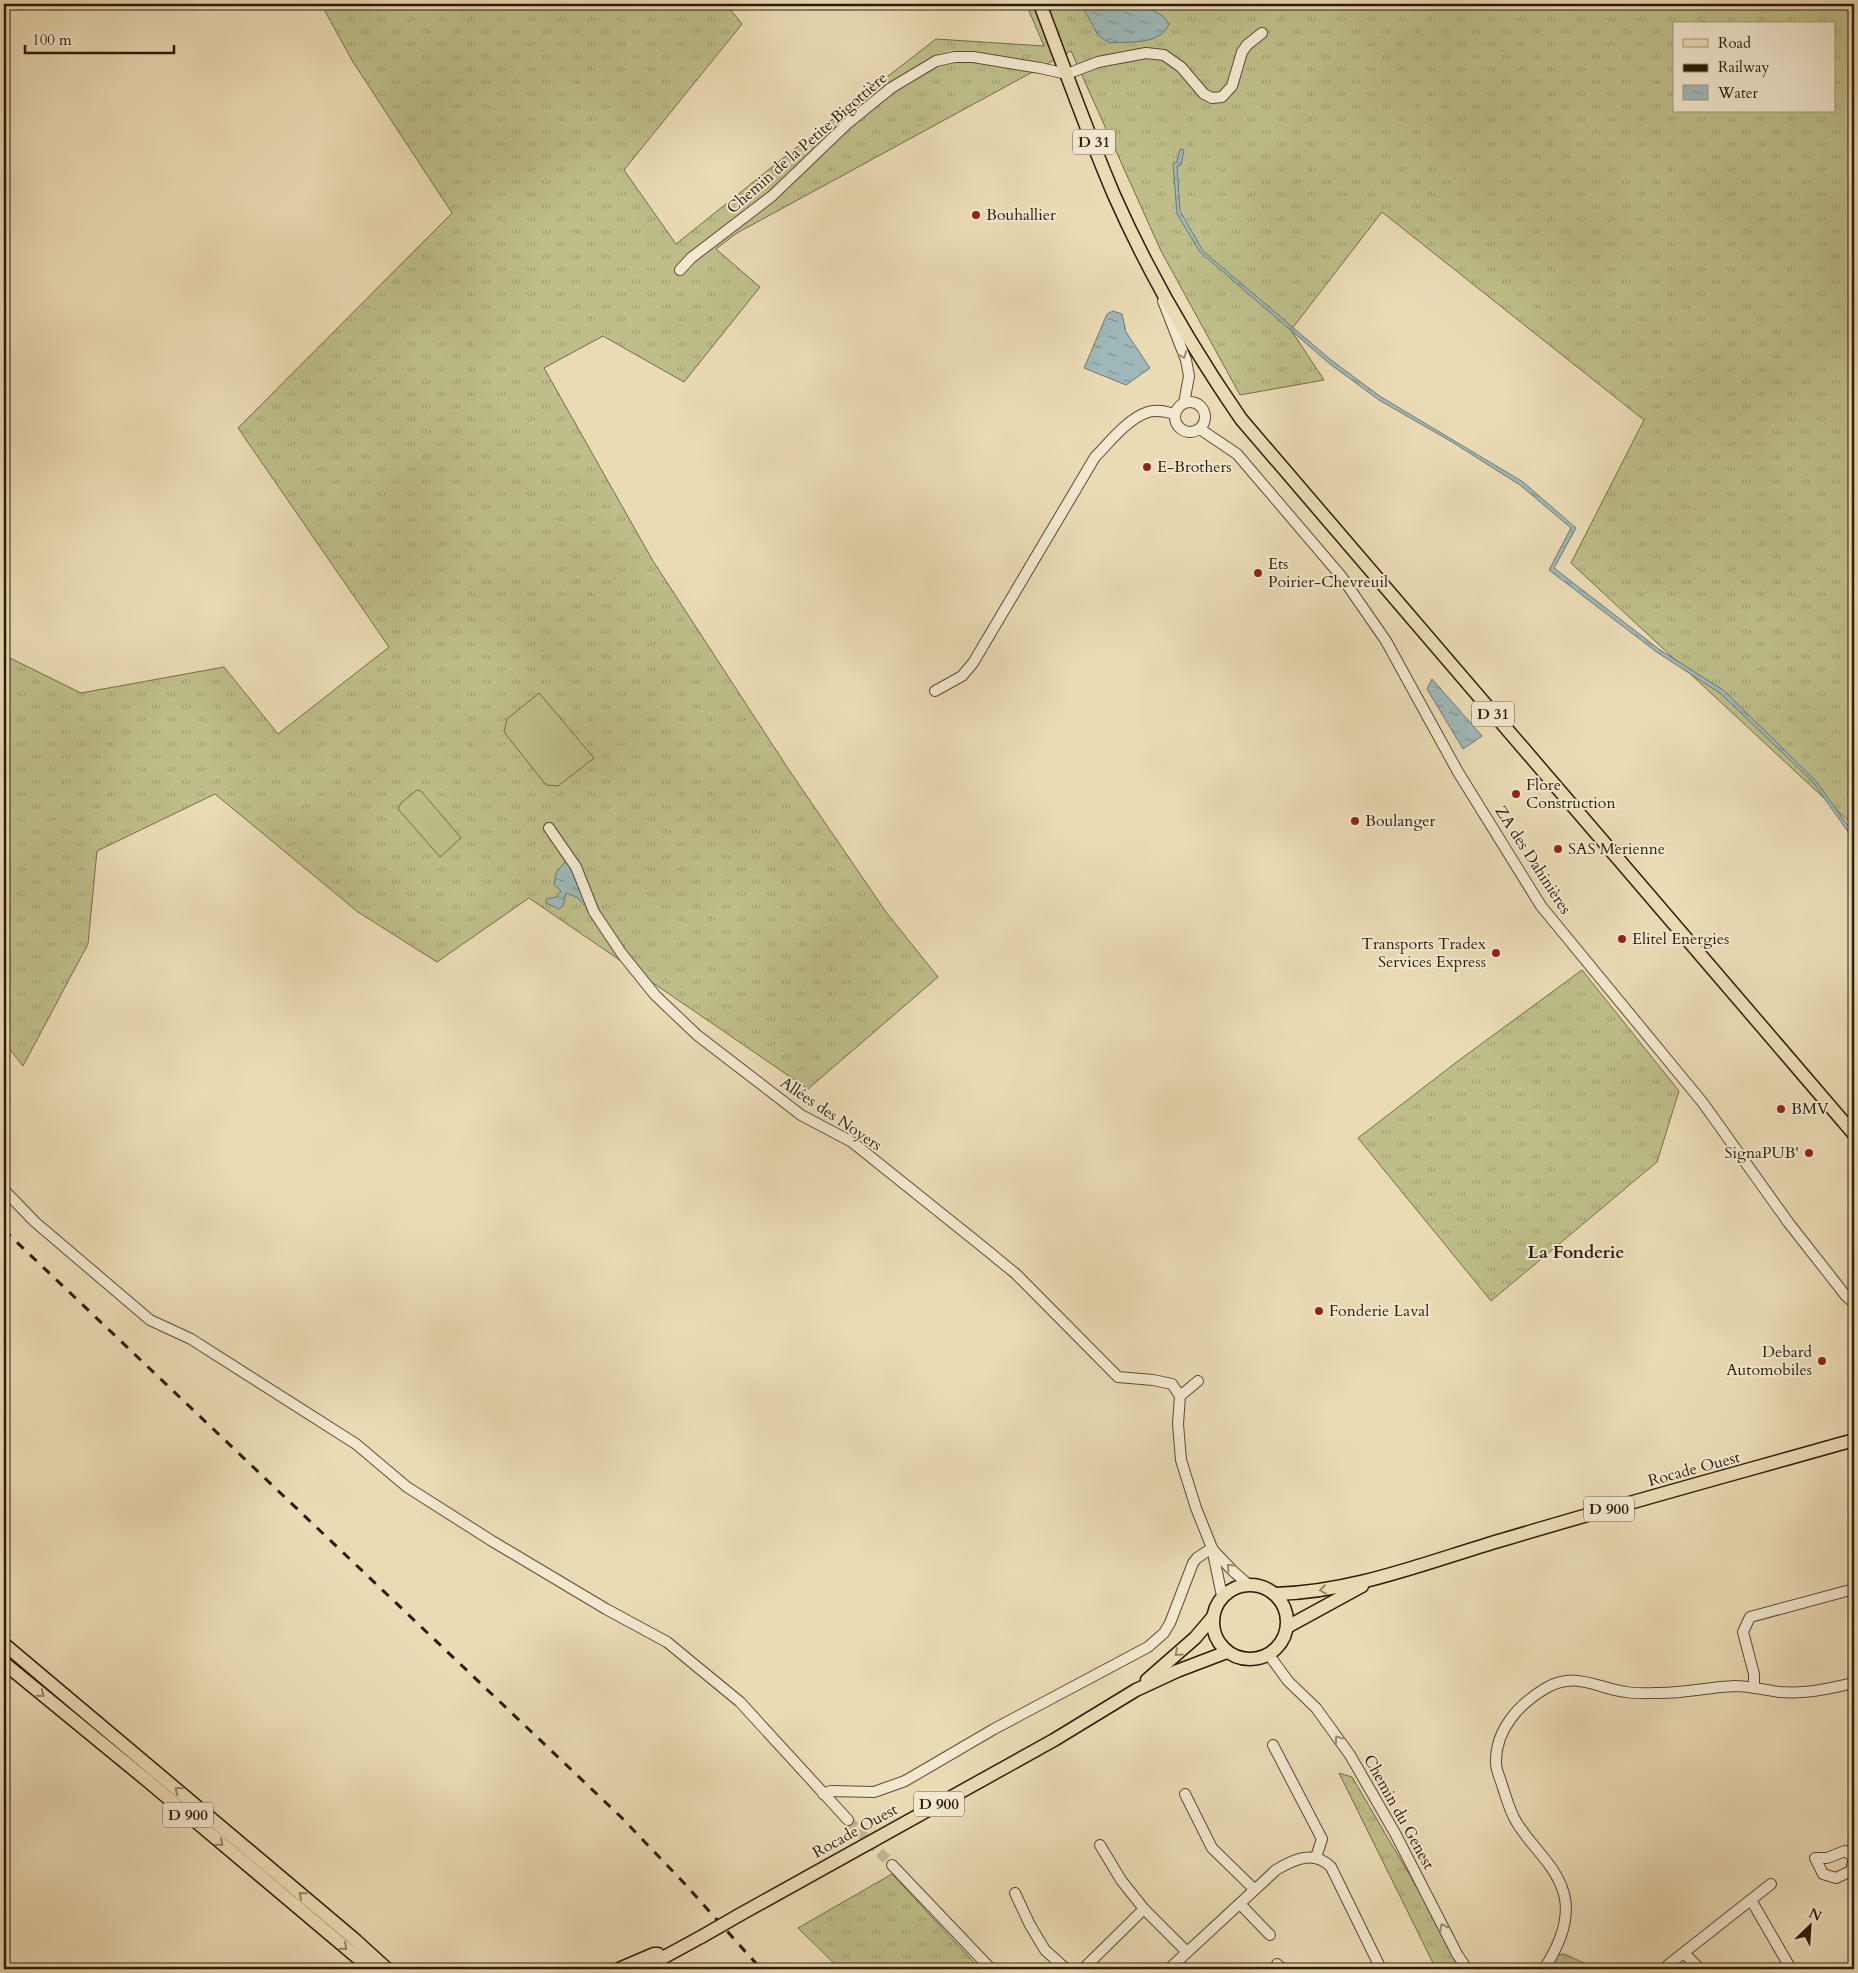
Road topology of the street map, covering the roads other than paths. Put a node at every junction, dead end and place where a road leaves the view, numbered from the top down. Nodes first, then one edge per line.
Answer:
1 (1040, 4) edge
2 (1262, 33) dead end
3 (1067, 74) junction
4 (680, 270) dead end
5 (1154, 277) junction
6 (1184, 403) junction
7 (1175, 414) junction
8 (1200, 430) junction
9 (935, 690) dead end
10 (549, 828) dead end
11 (1854, 1134) edge
12 (4, 1190) edge
13 (1854, 1303) edge
14 (1198, 1381) dead end
15 (1180, 1396) junction
16 (1852, 1442) edge
17 (1212, 1548) junction
18 (1370, 1581) junction
19 (1250, 1585) junction
20 (1854, 1589) edge
21 (1275, 1594) junction
22 (1222, 1596) junction
23 (1212, 1618) junction
24 (1287, 1627) junction
25 (4, 1644) edge
26 (1227, 1652) junction
27 (1268, 1655) junction
28 (4, 1663) edge
29 (1854, 1683) edge
30 (1754, 1688) junction
31 (1136, 1690) junction
32 (1273, 1745) dead end
33 (822, 1794) junction
34 (1185, 1794) dead end
35 (848, 1820) tunnel mouth
36 (1100, 1845) dead end
37 (1316, 1857) junction
38 (892, 1866) tunnel mouth
39 (1771, 1884) dead end
40 (1254, 1889) junction
41 (1015, 1893) dead end
42 (1751, 1900) junction
43 (1240, 1904) junction
44 (1144, 1908) junction
45 (1270, 1935) dead end
46 (353, 1938) junction
47 (1187, 1952) junction
48 (1684, 1953) junction
49 (671, 1954) junction
50 (1668, 1965) dead end
51 (371, 1969) edge
52 (387, 1969) edge
53 (397, 1969) edge
54 (619, 1969) edge
55 (642, 1969) edge
56 (991, 1969) edge
57 (1066, 1969) edge
58 (1083, 1969) edge
59 (1169, 1969) edge
60 (1381, 1969) edge
61 (1467, 1969) edge
62 (1544, 1969) edge
63 (1700, 1969) edge
64 (1791, 1969) edge

1 - 3 main road, D 31
2 - 3 street
3 - 4 street, Chemin de la Petite Bigottière
3 - 5 main road, D 31
5 -> 6 street
5 - 11 main road, D 31
6 - 7 street
6 - 8 street
7 - 8 street
7 - 9 street
8 - 13 street, ZA des Dahinières
10 - 15 street, Allées des Noyers
12 - 33 street
14 - 15 street
15 - 17 street
16 - 18 main road, Rocade Ouest / D 900
19 -> 17 street
17 - 22 street
17 - 33 street
18 -> 21 main road, Rocade Ouest / D 900
18 - 24 main road, Rocade Ouest / D 900
19 - 21 main road
19 - 22 main road
20 - 30 street
21 - 24 main road
22 - 23 main road
23 - 26 main road
23 -> 31 main road, Rocade Ouest / D 900
24 - 27 main road
46 -> 25 main road, D 900
26 - 27 main road
26 - 31 main road, Rocade Ouest / D 900
61 -> 27 street, Chemin du Genest
28 -> 51 main road, D 900
29 - 30 street
30 - 62 street
31 - 49 main road, Rocade Ouest / D 900, bridge
32 - 37 street
33 - 35 street
34 - 40 street
36 - 44 street
37 - 40 street
37 - 60 street
38 - 56 street
39 - 42 street
40 - 43 street
41 - 57 street
42 - 48 street
42 - 64 street
43 - 45 street
43 - 47 street
44 - 47 street
44 - 58 street
46 - 52 main road, D 900
46 - 53 main road
47 - 59 street
48 - 50 street
48 - 63 street
49 - 54 main road
49 - 55 main road, Rocade Ouest / D 900

